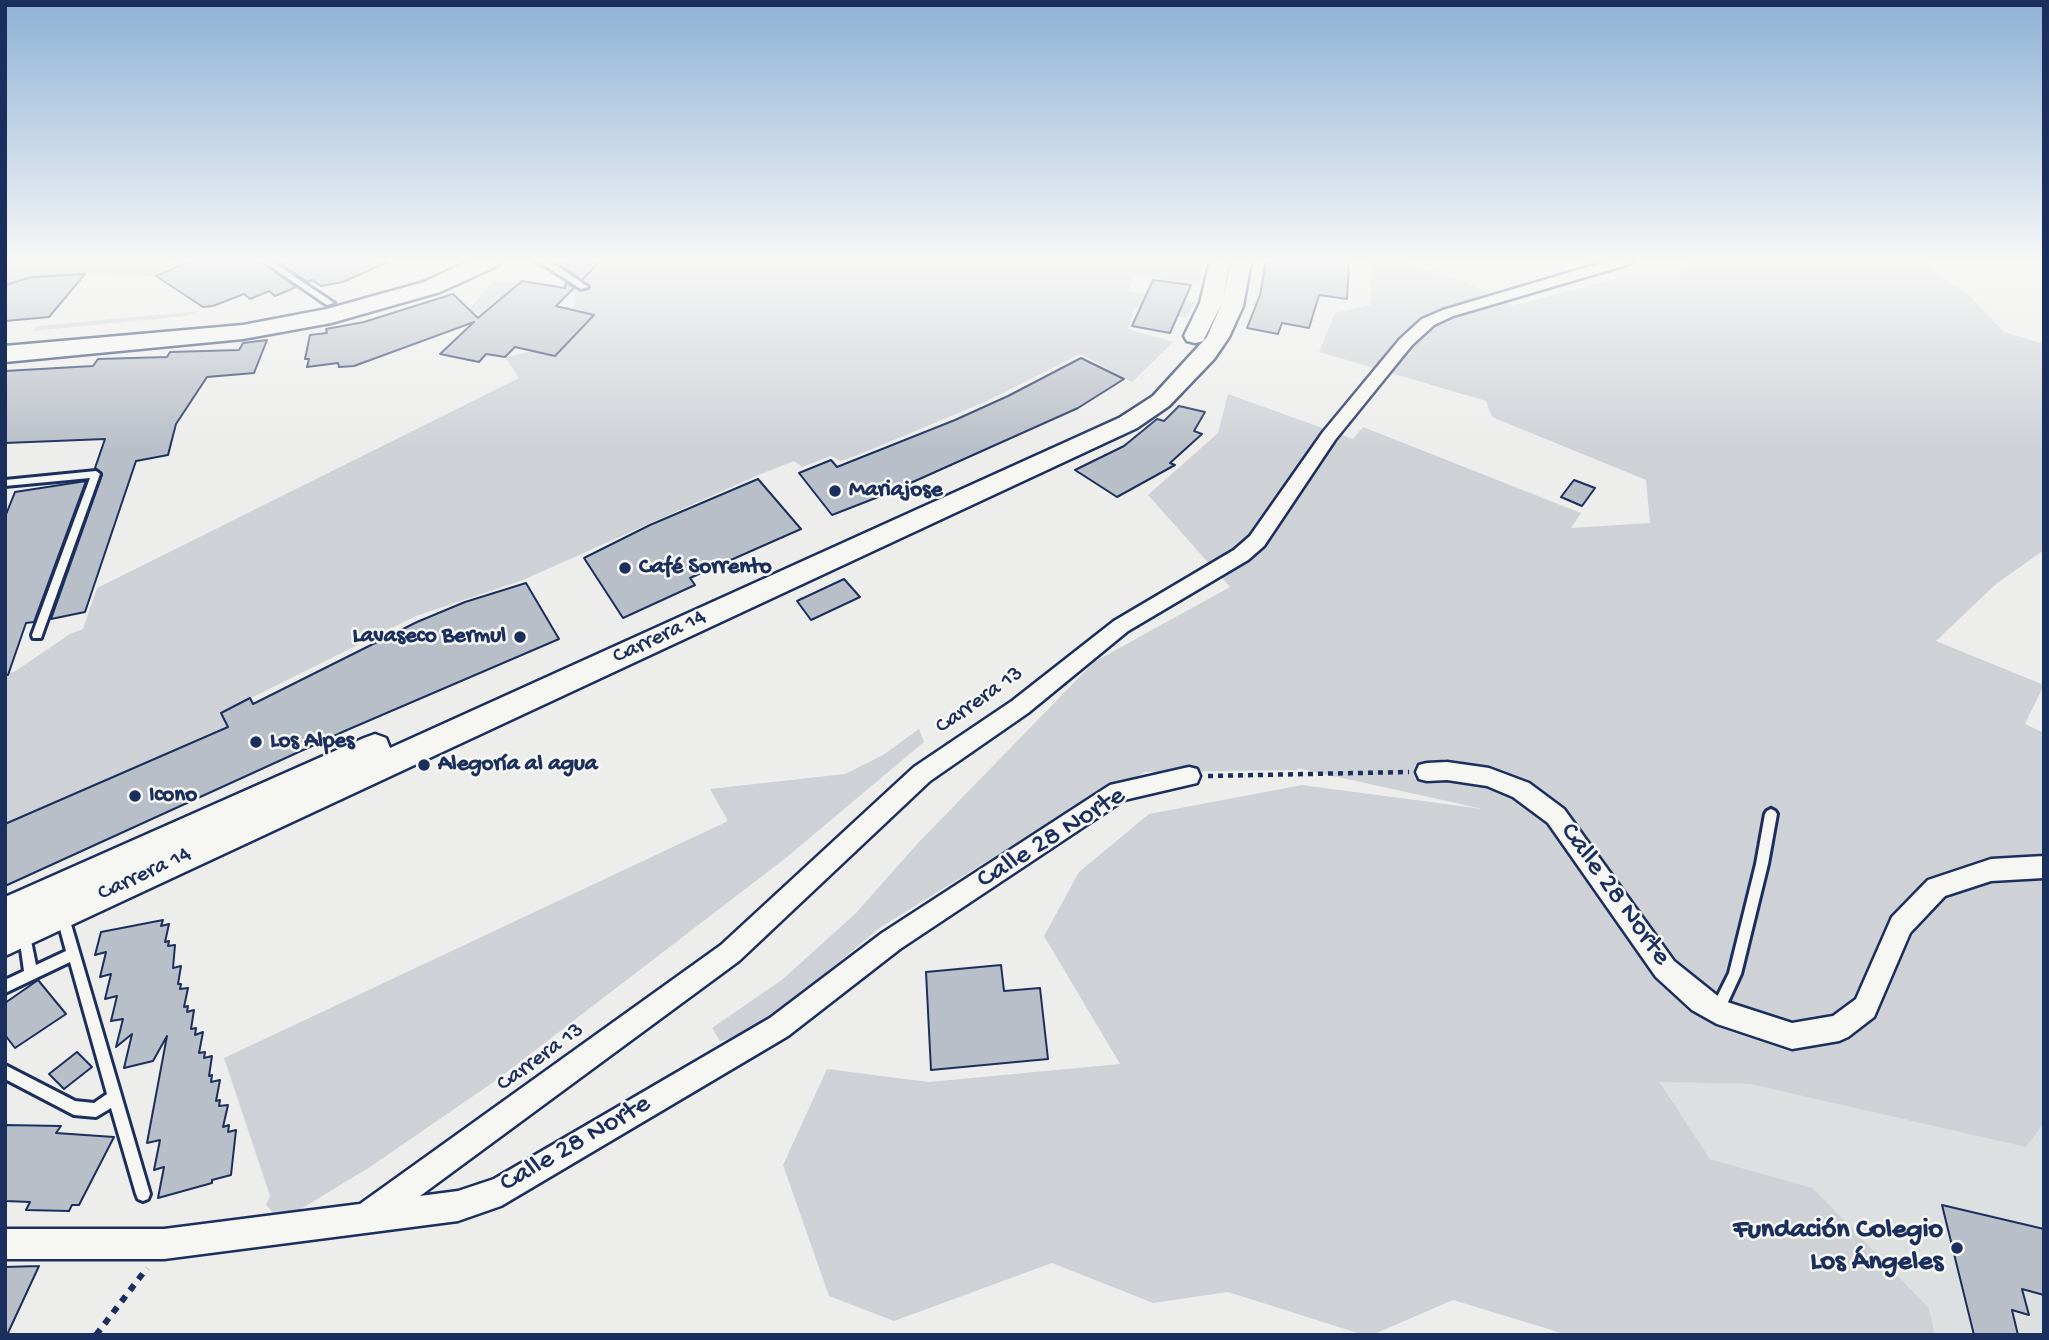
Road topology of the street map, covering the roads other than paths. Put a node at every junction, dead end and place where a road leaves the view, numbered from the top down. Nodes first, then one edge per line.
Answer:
1 (187, 324) edge
2 (294, 324) edge
3 (1200, 324) edge
4 (1224, 324) edge
5 (1426, 324) edge
6 (5, 340) edge
7 (5, 355) edge
8 (5, 482) edge
9 (37, 635) dead end
10 (1437, 771) road end
11 (1189, 776) road end
12 (1771, 814) dead end
13 (2044, 867) edge
14 (62, 913) junction
15 (11, 928) edge
16 (73, 954) junction
17 (31, 974) junction
18 (5, 987) edge
19 (1717, 1011) junction
20 (5, 1072) edge
21 (114, 1097) junction
22 (143, 1194) dead end
23 (365, 1219) junction
24 (5, 1244) edge

1 - 6 main road
2 - 7 main road
3 - 15 main road, Carrera 14
4 - 14 main road, Carrera 14
5 - 23 street, Carrera 13
8 - 9 lane
10 - 19 street, Calle 28 Norte
11 - 23 street, Calle 28 Norte
12 - 19 lane
13 - 19 street, Calle 28 Norte
14 - 15 main road, Carrera 14
14 - 16 lane
15 - 17 lane
16 - 17 lane
16 - 21 lane
17 - 18 lane
20 - 21 lane
21 - 22 lane
23 - 24 street, Calle 28 Norte

